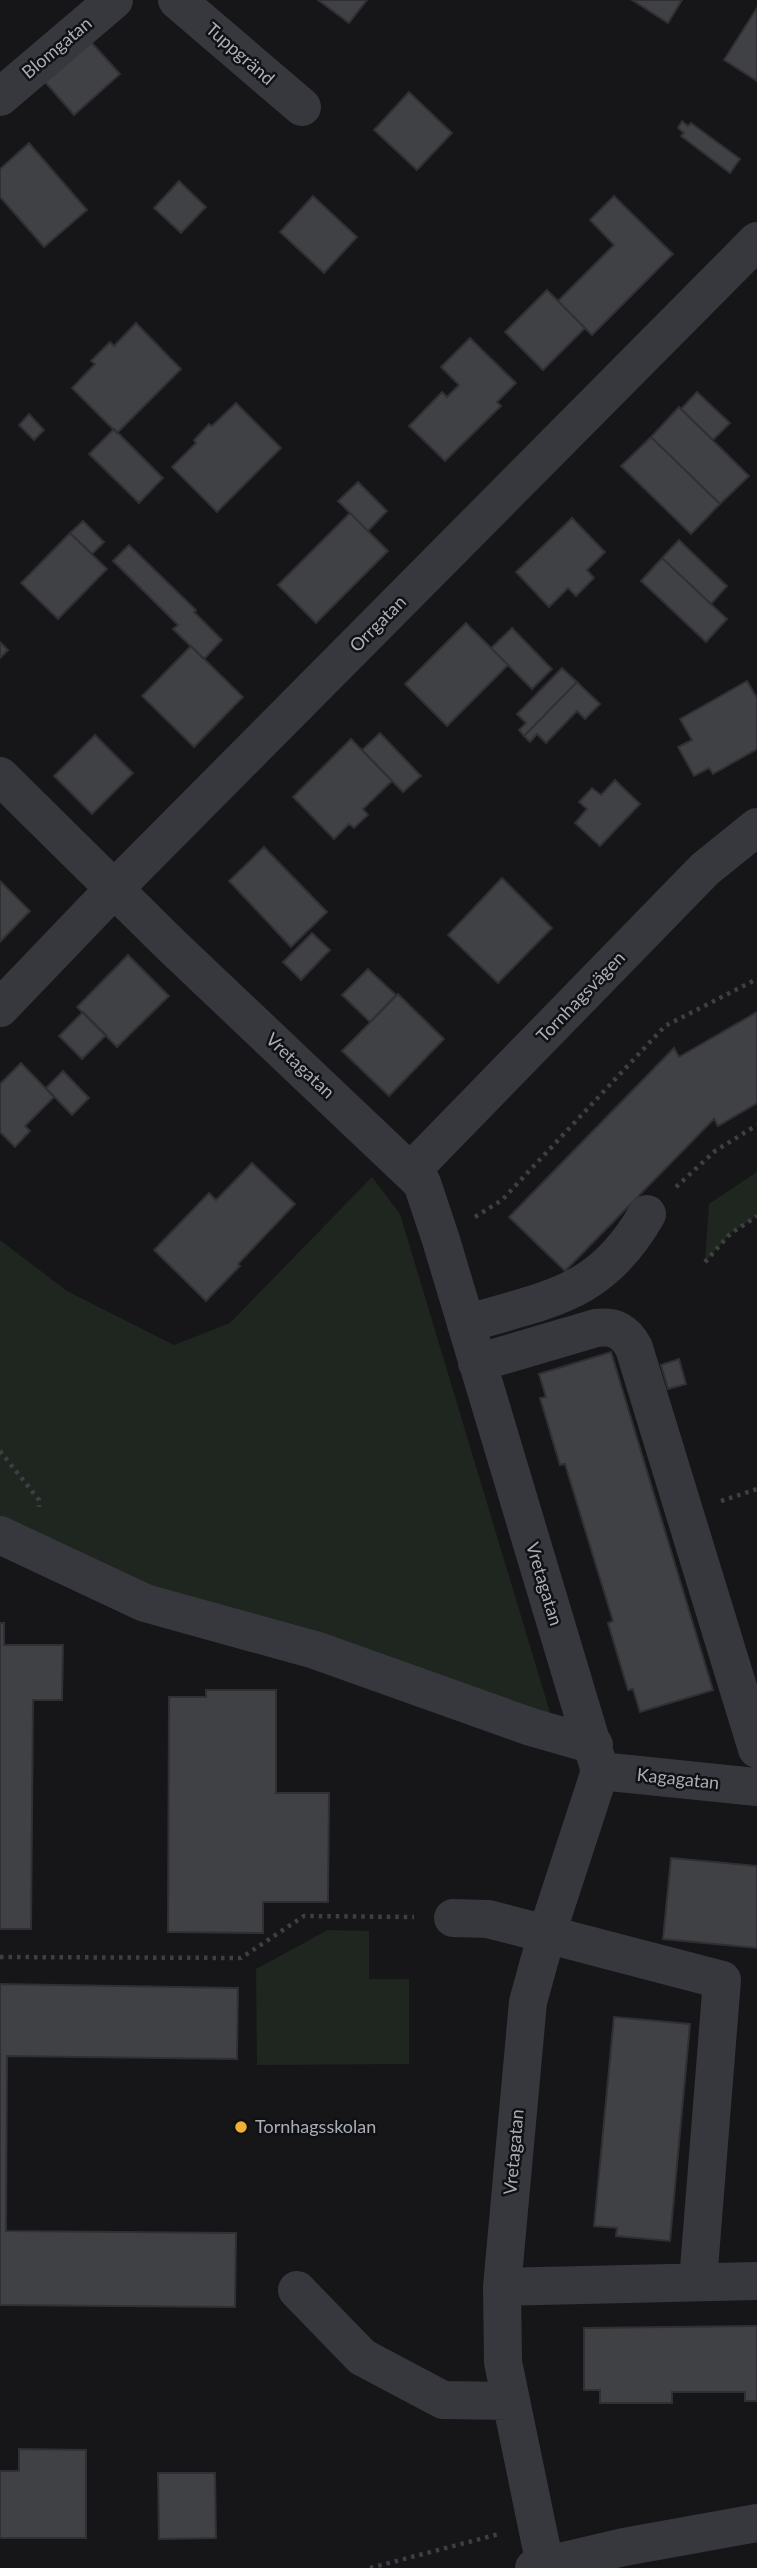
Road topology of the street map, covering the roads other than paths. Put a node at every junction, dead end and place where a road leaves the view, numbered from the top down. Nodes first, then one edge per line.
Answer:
1 (114, 0) edge
2 (177, 0) edge
3 (0, 97) edge
4 (302, 107) dead end
5 (757, 241) edge
6 (0, 776) edge
7 (757, 827) edge
8 (114, 889) junction
9 (0, 1008) edge
10 (411, 1171) junction
11 (659, 1203) road end
12 (466, 1324) junction
13 (477, 1363) junction
14 (0, 1535) edge
15 (18, 1555) edge
16 (757, 1749) edge
17 (597, 1758) junction
18 (757, 1787) edge
19 (453, 1918) road end
20 (547, 1933) junction
21 (698, 2281) junction
22 (757, 2281) edge
23 (502, 2287) junction
24 (297, 2290) dead end
25 (510, 2401) junction
26 (757, 2523) edge
27 (540, 2566) edge

1 - 3 street, Blomgatan
2 - 4 street, Tuppgränd
5 - 8 street, Orrgatan
6 - 8 street, Vretagatan
7 - 10 street, Tornhagsvägen
8 - 9 street, Orrgatan
8 - 10 street, Vretagatan
10 - 12 street, Vretagatan
11 - 12 street
12 - 13 street, Vretagatan
13 - 16 street
13 - 17 street, Vretagatan
14 - 15 street, Kagagatan
15 - 17 street, Kagagatan
17 - 18 street, Kagagatan
17 - 20 street, Vretagatan
19 - 20 street
20 - 21 street
20 - 23 street, Vretagatan
21 - 22 street
21 - 23 street
23 - 25 street, Vretagatan
24 - 25 street
25 - 27 street, Vretagatan
26 - 27 street

